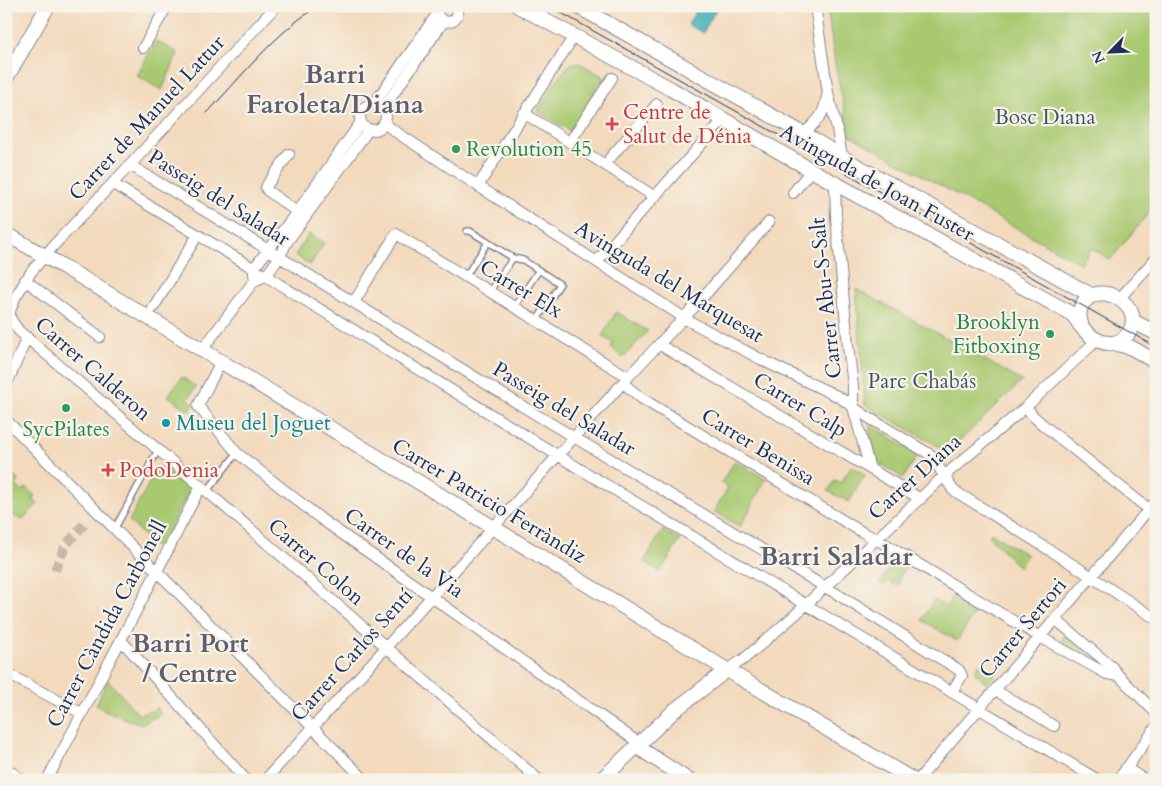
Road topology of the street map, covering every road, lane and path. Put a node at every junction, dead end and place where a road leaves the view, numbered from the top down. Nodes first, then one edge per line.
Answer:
1 (48, 6) edge
2 (167, 6) edge
3 (276, 6) edge
4 (458, 6) edge
5 (518, 6) edge
6 (577, 6) edge
7 (815, 6) edge
8 (439, 14) edge
9 (574, 36) junction
10 (143, 48) dead end
11 (6, 78) edge
12 (612, 78) dead end
13 (828, 93) junction
14 (658, 104) dead end
15 (378, 107) junction
16 (524, 113) junction
17 (724, 119) junction
18 (361, 122) junction
19 (384, 123) junction
20 (369, 129) junction
21 (804, 134) junction
22 (573, 136) dead end
23 (289, 154) dead end
24 (842, 157) junction
25 (610, 158) dead end
26 (130, 165) junction
27 (811, 170) junction
28 (834, 182) junction
29 (113, 184) junction
30 (478, 186) junction
31 (793, 193) dead end
32 (655, 197) junction
33 (297, 212) junction
34 (769, 222) dead end
35 (467, 230) dead end
36 (6, 234) edge
37 (194, 241) dead end
38 (488, 242) junction
39 (267, 250) junction
40 (44, 255) junction
41 (280, 258) junction
42 (513, 258) junction
43 (1156, 258) edge
44 (597, 261) junction
45 (254, 268) junction
46 (539, 270) junction
47 (266, 276) junction
48 (465, 277) junction
49 (25, 280) junction
50 (254, 281) junction
51 (489, 292) junction
52 (1091, 296) junction
53 (1119, 299) junction
54 (354, 302) junction
55 (514, 307) junction
56 (153, 308) dead end
57 (8, 316) edge
58 (685, 318) junction
59 (536, 320) junction
60 (1134, 322) junction
61 (1082, 326) junction
62 (1156, 333) edge
63 (27, 337) junction
64 (100, 337) dead end
65 (1097, 340) junction
66 (1114, 343) junction
67 (660, 345) junction
68 (202, 350) junction
69 (1156, 362) edge
70 (219, 365) dead end
71 (626, 380) junction
72 (6, 386) edge
73 (1026, 406) junction
74 (853, 407) junction
75 (6, 420) edge
76 (574, 437) junction
77 (158, 450) junction
78 (237, 453) junction
79 (557, 454) junction
80 (870, 469) junction
81 (944, 476) junction
82 (199, 482) junction
83 (921, 498) junction
84 (1154, 508) edge
85 (493, 527) junction
86 (114, 529) junction
87 (876, 539) junction
88 (157, 571) junction
89 (1091, 577) junction
90 (824, 587) junction
91 (431, 596) junction
92 (805, 604) junction
93 (1055, 619) junction
94 (1156, 619) edge
95 (1040, 637) junction
96 (121, 640) junction
97 (385, 647) junction
98 (727, 670) junction
99 (6, 673) edge
100 (1119, 676) junction
101 (995, 690) junction
102 (952, 691) junction
103 (979, 708) junction
104 (82, 713) junction
105 (1156, 713) edge
106 (1054, 726) dead end
107 (1156, 727) edge
108 (313, 728) junction
109 (638, 745) junction
110 (6, 768) edge
111 (1126, 768) junction
112 (603, 779) edge
113 (22, 780) edge
114 (47, 780) edge
115 (246, 780) edge
116 (265, 780) edge
117 (365, 780) edge
118 (539, 780) edge
119 (688, 780) edge
120 (913, 780) edge
121 (918, 780) edge
122 (1098, 780) edge
123 (1118, 780) edge
124 (1145, 780) edge

1 - 11 main road
2 - 10 street
3 - 26 street, Carrer de Manuel Lattur
4 - 8 street
5 - 9 main road, Avinguda de Joan Fuster
6 - 21 main road, Avinguda de Joan Fuster
7 - 13 street
8 - 15 street
9 - 16 street
9 - 17 main road, Avinguda de Joan Fuster
12 - 22 street
13 - 21 street
13 - 24 street
14 - 25 street
15 - 18 street
15 - 19 street
16 - 30 street
16 - 32 street
17 - 27 main road, Avinguda de Joan Fuster
17 - 32 street
18 - 20 street
18 - 33 street
19 - 20 street
19 - 30 street, Avinguda del Marquesat
20 - 41 street
21 - 24 main road, Avinguda de Joan Fuster
23 - 33 street
24 - 52 main road, Avinguda de Joan Fuster
26 - 29 street, Carrer de Manuel Lattur
26 - 39 street, Passeig del Saladar
27 - 28 main road, Avinguda de Joan Fuster
27 - 31 street
28 - 61 main road, Avinguda de Joan Fuster
28 - 74 street, Carrer Abu-S-Salt
29 - 40 street, Carrer de Manuel Lattur
29 - 45 street, Passeig del Saladar
30 - 44 street, Avinguda del Marquesat
32 - 44 street
33 - 39 street
34 - 58 street, Carrer Carlos Sentí
35 - 38 lane
36 - 40 main road, Carrer Patricio Ferràndiz
37 - 56 street
38 - 42 lane
38 - 48 lane
39 - 41 street, Passeig del Saladar
39 - 45 street
40 - 49 street, Carrer de Manuel Lattur
40 - 68 main road, Carrer Patricio Ferràndiz
41 - 47 street
41 - 54 street, Passeig del Saladar
42 - 46 lane
42 - 51 lane
43 - 53 street
44 - 58 street, Avinguda del Marquesat
45 - 47 street, Passeig del Saladar
45 - 50 street
46 - 55 lane
46 - 59 lane
47 - 50 street
47 - 79 street, Passeig del Saladar
48 - 51 street, Carrer Elx
48 - 54 street, Carrer Elx
49 - 57 street, Carrer de Manuel Lattur
49 - 64 street
50 - 68 street
51 - 55 street, Carrer Elx
52 - 53 main road
52 - 61 main road
53 - 60 main road
54 - 76 street, Passeig del Saladar
55 - 59 street, Carrer Elx
57 - 63 street, Carrer Calderon
58 - 67 street, Carrer Carlos Sentí
58 - 74 street, Avinguda del Marquesat
59 - 71 street, Carrer Elx
60 - 62 main road
60 - 66 main road
61 - 65 main road
63 - 72 street
63 - 77 street, Carrer Calderon
65 - 66 main road
65 - 73 street, Carrer Diana
66 - 69 main road
67 - 71 street, Carrer Carlos Sentí
67 - 80 street, Carrer Calp
68 - 85 main road, Carrer Patricio Ferràndiz
70 - 78 street, Carrer de la Via
71 - 76 street, Carrer Carlos Sentí
71 - 87 street, Carrer Benissa
73 - 81 street, Carrer Diana
73 - 84 street
74 - 80 street, Carrer Abu-S-Salt
74 - 81 street, Avinguda del Marquesat
75 - 86 street
76 - 79 street, Carrer Carlos Sentí
76 - 90 street, Passeig del Saladar
77 - 82 street, Carrer Colon
77 - 86 lane
78 - 82 lane
78 - 91 street, Carrer de la Via
79 - 85 street, Carrer Carlos Sentí
79 - 92 street, Passeig del Saladar
80 - 83 street, Carrer Calp
81 - 83 street, Carrer Diana
81 - 89 street, Avinguda del Marquesat
82 - 88 street, Carrer Càndida Carbonell
82 - 97 street, Carrer Colon
83 - 87 street, Carrer Diana
84 - 89 street, Carrer Sertori
85 - 91 street, Carrer Carlos Sentí
85 - 98 main road, Carrer Patricio Ferràndiz
86 - 88 street
87 - 90 street, Carrer Diana
87 - 95 street, Carrer Benissa
88 - 96 street, Carrer Càndida Carbonell
88 - 108 street
89 - 93 street, Carrer Sertori
89 - 94 street, Avinguda del Marquesat
90 - 92 street, Carrer Diana
90 - 102 street, Passeig del Saladar
91 - 97 street, Carrer Carlos Sentí
91 - 109 street, Carrer de la Via
92 - 98 street, Carrer Diana
92 - 102 street, Passeig del Saladar
93 - 95 street, Carrer Sertori
93 - 100 street
95 - 100 street, Carrer Benissa
95 - 101 street, Carrer Sertori
96 - 104 street, Carrer Càndida Carbonell
96 - 115 street
97 - 108 street, Carrer Carlos Sentí
97 - 118 street, Carrer Colon
98 - 109 main road, Carrer Diana
98 - 120 main road, Carrer Patricio Ferràndiz
99 - 104 street
100 - 105 street
101 - 103 street, Carrer Sertori
101 - 106 street
102 - 103 street, Passeig del Saladar
103 - 121 street, Carrer Sertori
103 - 122 street, Passeig del Saladar
104 - 114 street, Carrer Càndida Carbonell
107 - 111 street
108 - 116 street, Carrer Carlos Sentí
108 - 117 street
109 - 112 main road, Carrer Diana
109 - 119 main road, Carrer de la Via
110 - 113 street
111 - 123 street
111 - 124 street

